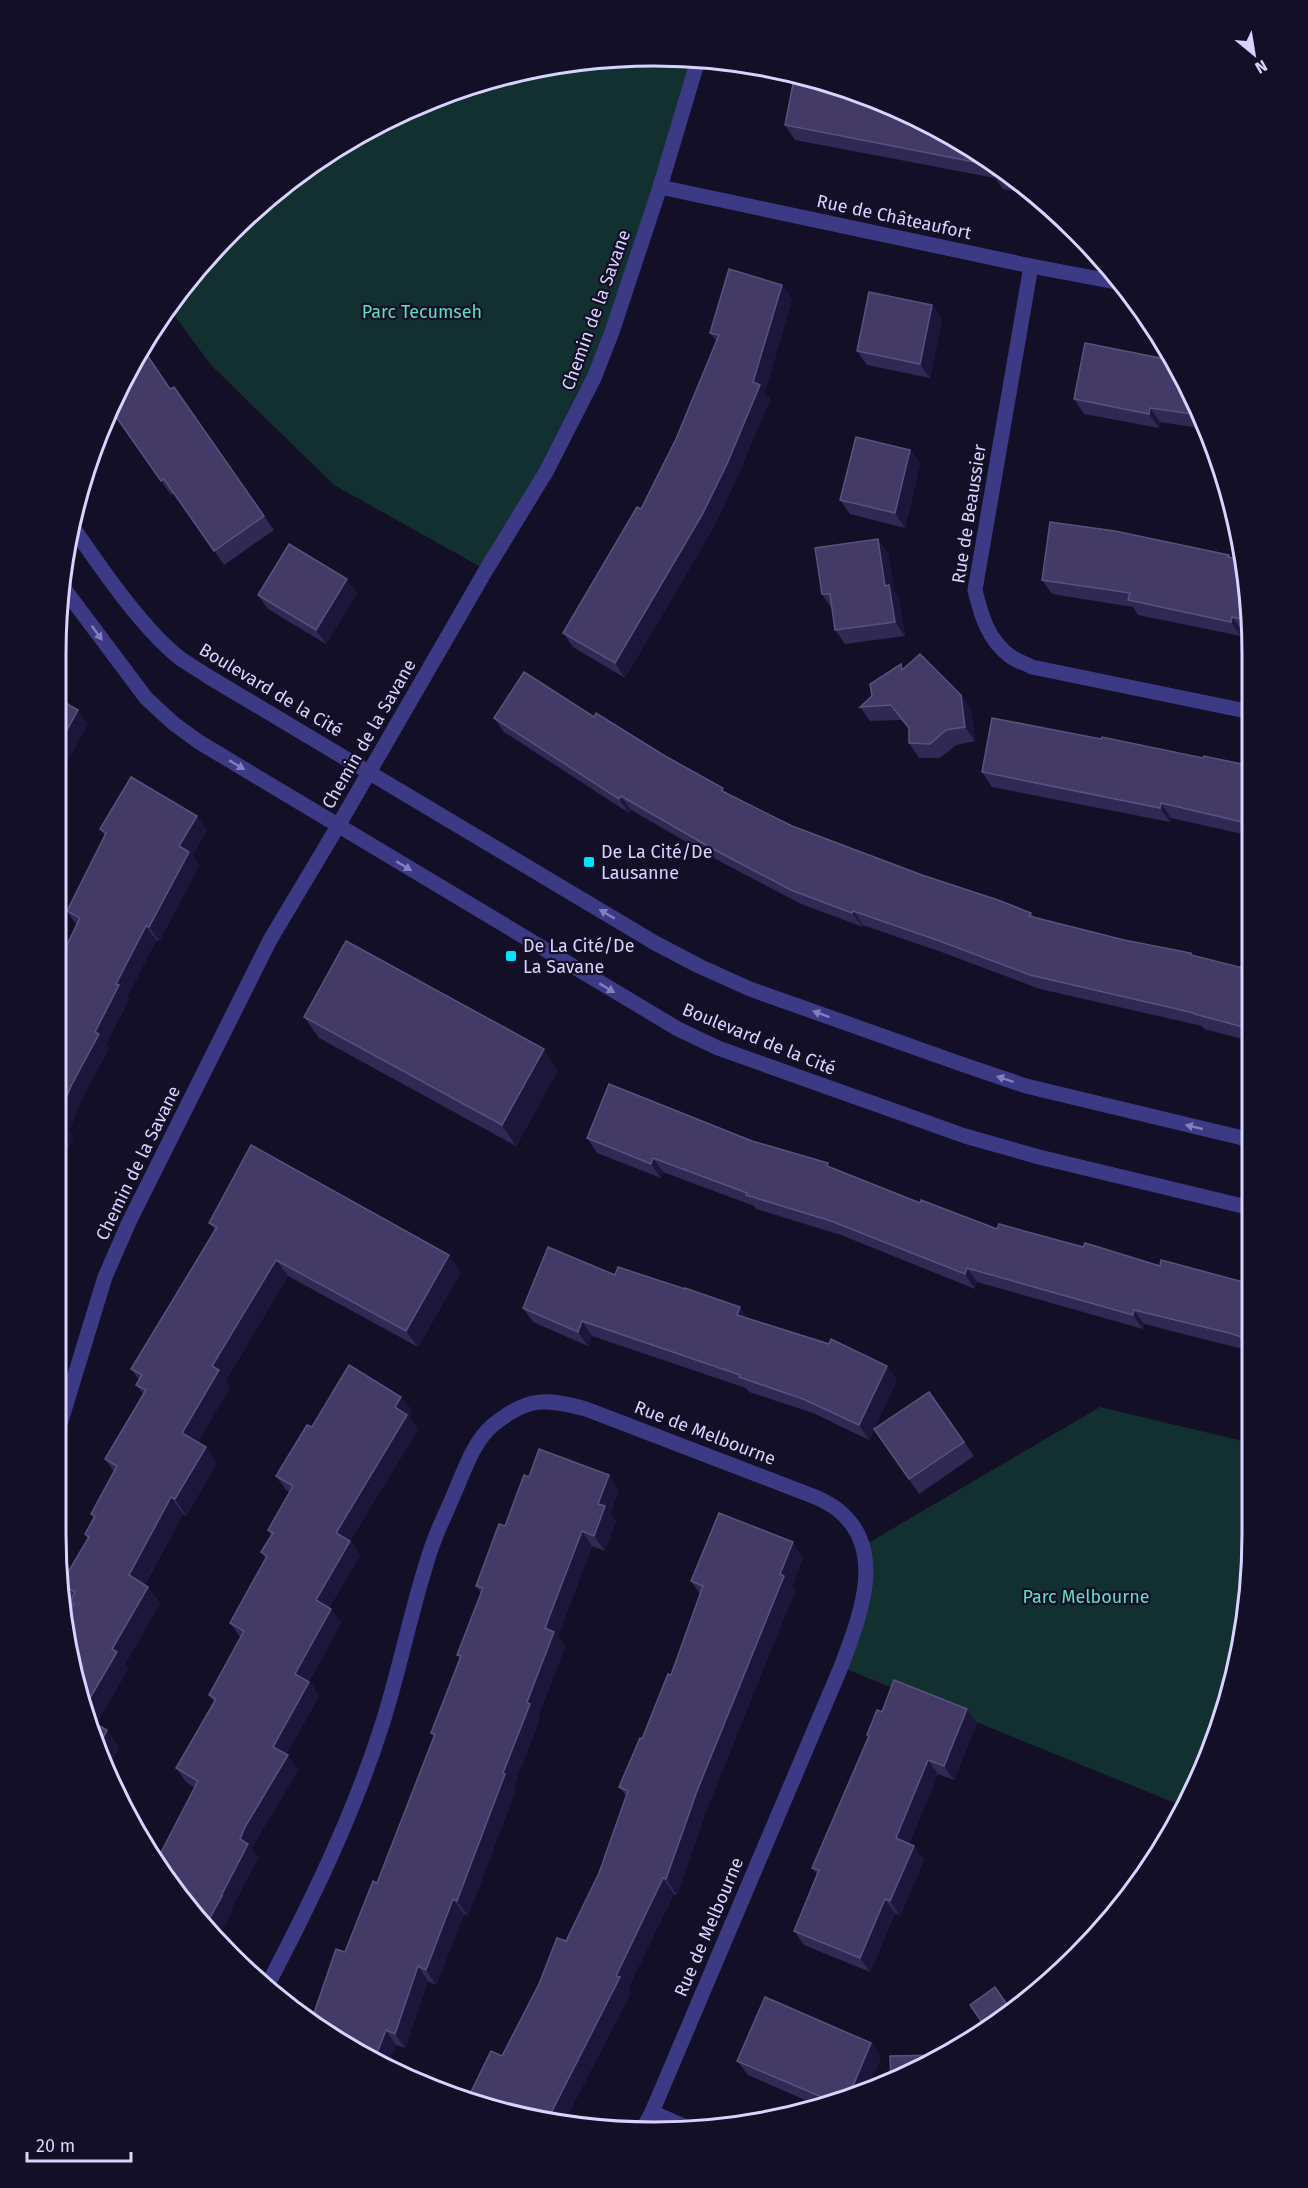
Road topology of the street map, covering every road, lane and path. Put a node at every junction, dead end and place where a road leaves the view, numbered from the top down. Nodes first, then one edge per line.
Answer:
1 (696, 67) edge
2 (660, 187) junction
3 (1031, 266) junction
4 (1108, 280) edge
5 (77, 539) edge
6 (69, 594) edge
7 (1242, 710) edge
8 (370, 772) junction
9 (338, 826) junction
10 (1242, 1138) edge
11 (1242, 1206) edge
12 (66, 1404) edge
13 (270, 1980) edge
14 (652, 2112) junction
15 (674, 2121) edge
16 (646, 2122) edge

1 - 2 street, Chemin de la Savane
2 - 3 street, Rue de Châteaufort
2 - 8 street, Chemin de la Savane
3 - 4 street, Rue de Châteaufort
3 - 7 street, Rue de Beaussier
5 - 8 street, Boulevard de la Cité
6 -> 9 street, Boulevard de la Cité
8 - 9 street, Chemin de la Savane
10 -> 8 street, Boulevard de la Cité
9 -> 11 street, Boulevard de la Cité
9 - 12 street, Chemin de la Savane
13 - 14 street, Rue de Melbourne
14 - 15 street
14 - 16 street, Rue de Melbourne

